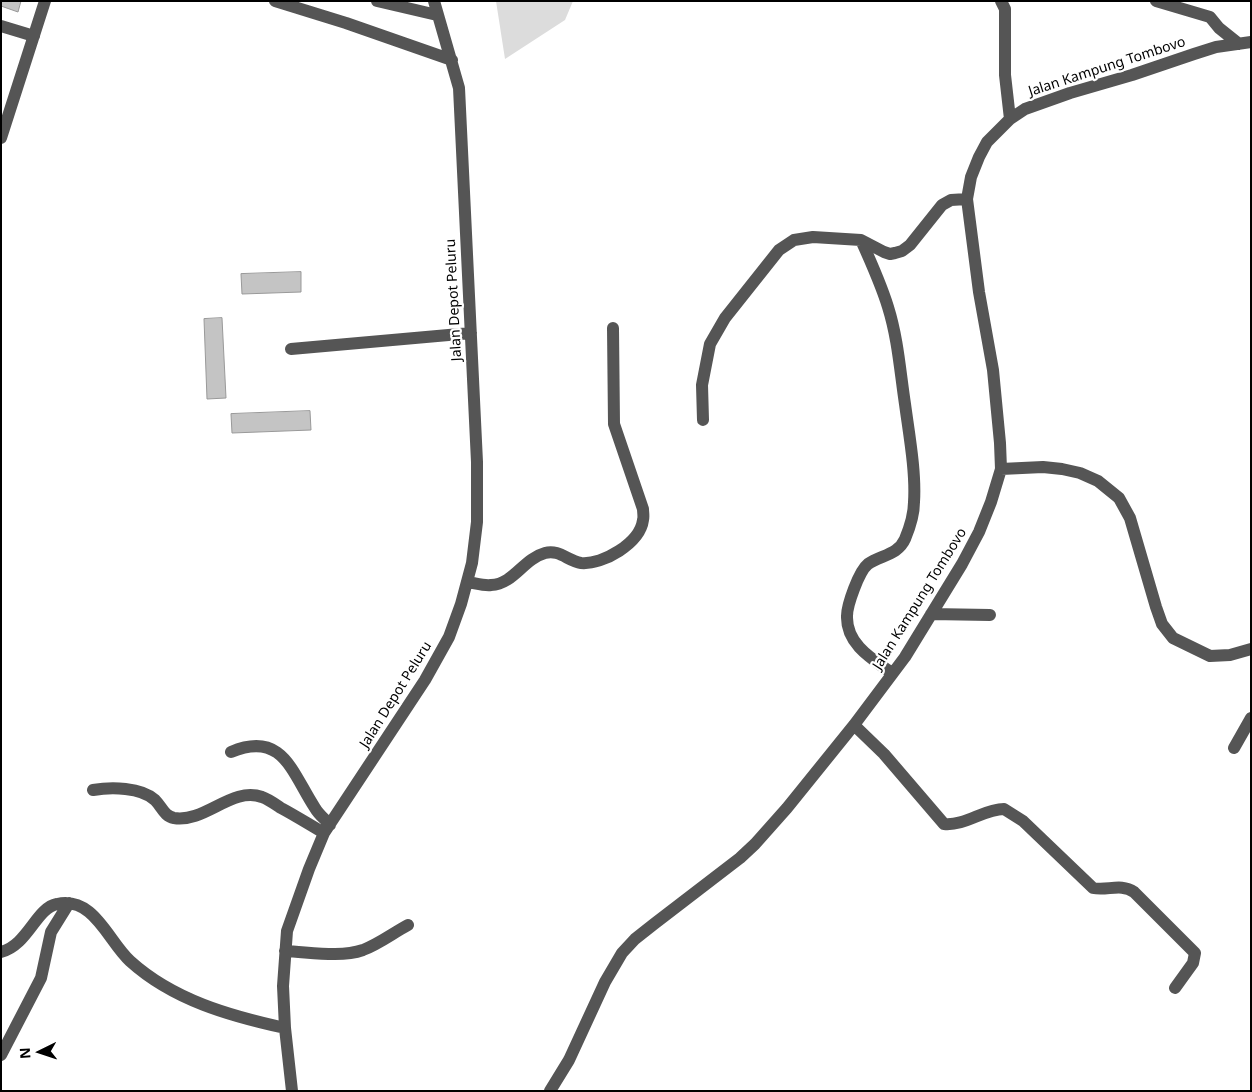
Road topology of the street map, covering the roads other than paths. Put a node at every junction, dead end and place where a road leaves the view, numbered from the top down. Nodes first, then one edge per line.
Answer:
1 (45, 1) edge
2 (275, 1) edge
3 (377, 1) edge
4 (434, 1) edge
5 (1001, 1) edge
6 (1156, 1) edge
7 (437, 15) junction
8 (1, 26) edge
9 (34, 36) junction
10 (1245, 43) edge
11 (452, 60) junction
12 (1010, 119) junction
13 (1, 138) edge
14 (967, 199) junction
15 (861, 240) junction
16 (613, 328) dead end
17 (471, 332) junction
18 (292, 349) dead end
19 (703, 420) dead end
20 (1001, 469) junction
21 (468, 582) junction
22 (931, 614) junction
23 (990, 615) dead end
24 (1249, 652) edge
25 (892, 673) junction
26 (1251, 718) edge
27 (854, 724) junction
28 (1234, 748) dead end
29 (231, 752) dead end
30 (93, 790) dead end
31 (327, 829) junction
32 (69, 903) junction
33 (408, 924) dead end
34 (285, 951) junction
35 (1, 952) edge
36 (1176, 988) dead end
37 (285, 1028) junction
38 (1, 1055) edge
39 (292, 1091) edge
40 (550, 1091) edge

1 - 9 street
2 - 11 street
3 - 7 street
4 - 7 street, Jalan Depot Peluru
5 - 12 street
6 - 10 street
7 - 11 street, Jalan Depot Peluru
8 - 9 street
9 - 13 street
10 - 12 street, Jalan Kampung Tombovo
11 - 17 street, Jalan Depot Peluru
12 - 14 street, Jalan Kampung Tombovo
14 - 15 street
14 - 20 street, Jalan Kampung Tombovo
15 - 19 street
15 - 25 street
16 - 21 street
17 - 18 street
17 - 21 street, Jalan Depot Peluru
20 - 22 street, Jalan Kampung Tombovo
20 - 24 street
21 - 31 street, Jalan Depot Peluru
22 - 23 street
22 - 25 street, Jalan Kampung Tombovo
25 - 27 street, Jalan Kampung Tombovo
26 - 28 street
27 - 36 street
27 - 40 street, Jalan Kampung Tombovo
29 - 31 street
30 - 31 street
31 - 34 street, Jalan Depot Peluru
32 - 35 street
32 - 37 street
32 - 38 street
33 - 34 street
34 - 37 street, Jalan Depot Peluru
37 - 39 street, Jalan Depot Peluru

